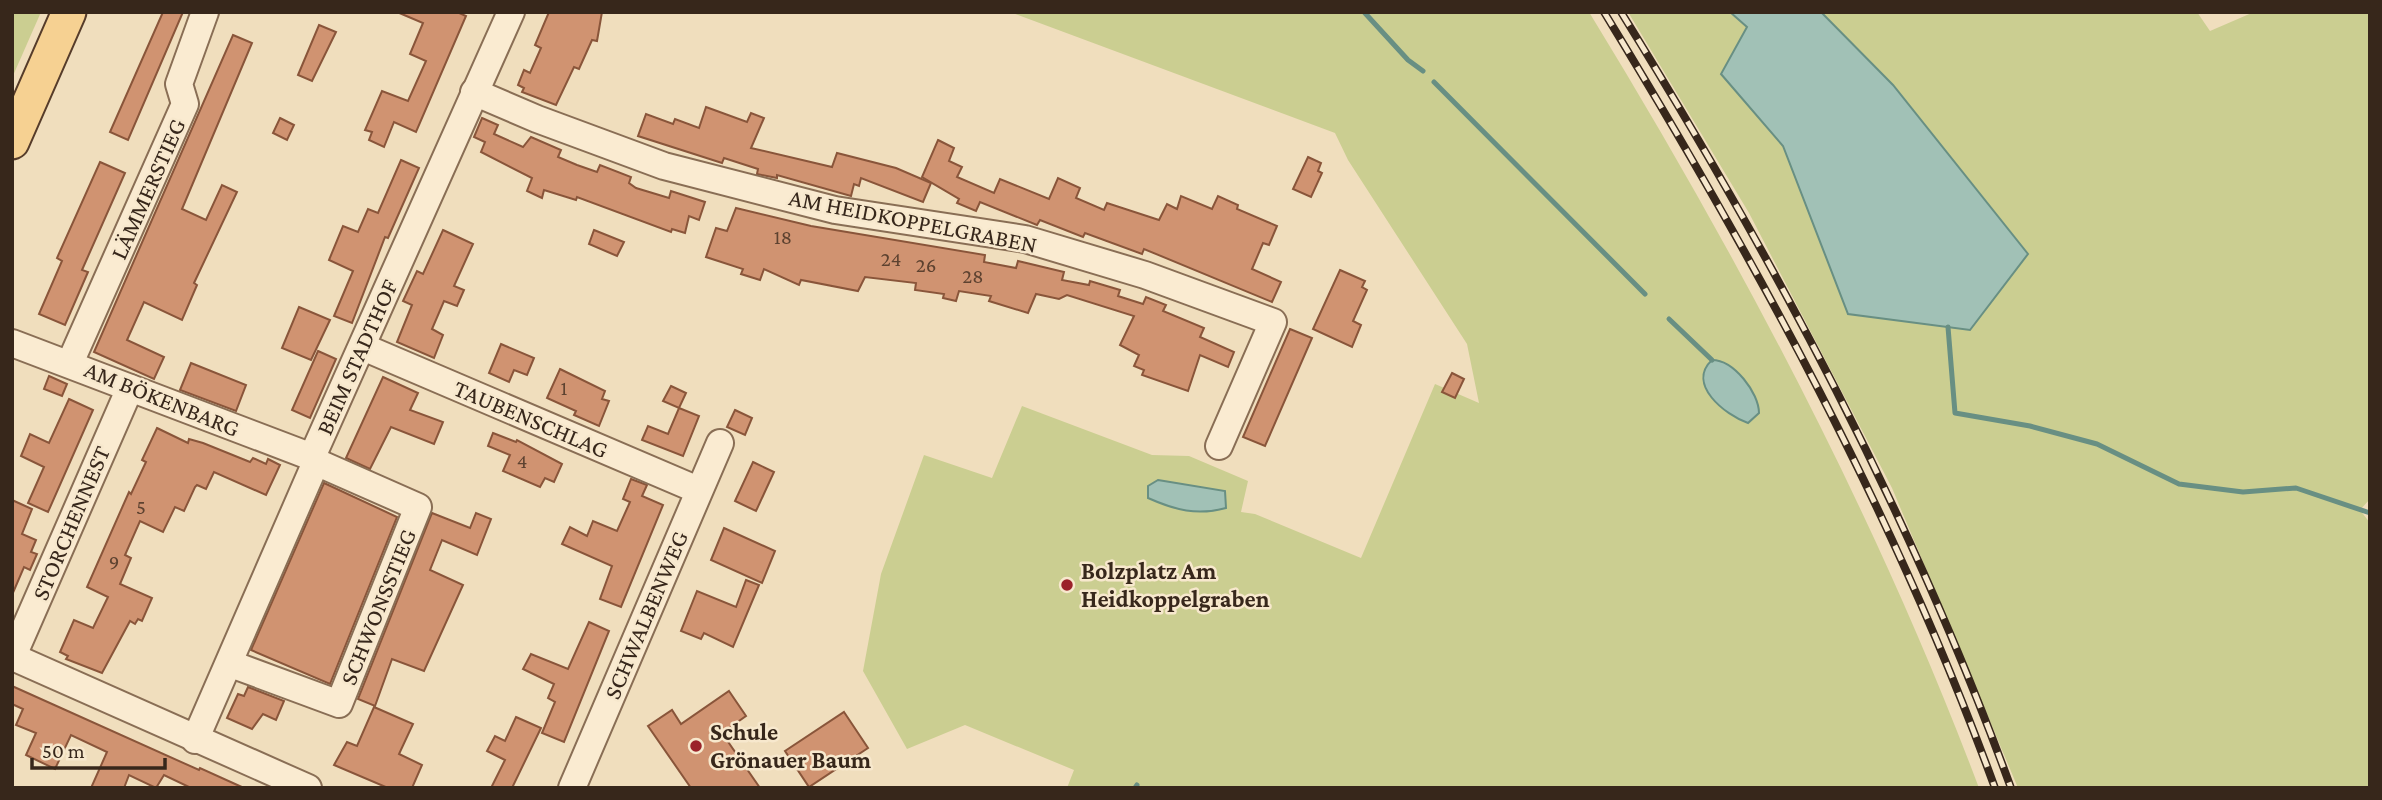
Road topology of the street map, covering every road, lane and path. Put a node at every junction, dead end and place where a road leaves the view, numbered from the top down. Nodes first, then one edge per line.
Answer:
1 (69, 12) edge
2 (205, 12) edge
3 (511, 12) edge
4 (474, 92) junction
5 (12, 142) edge
6 (12, 342) edge
7 (363, 347) junction
8 (70, 363) junction
9 (130, 388) junction
10 (720, 443) dead end
11 (1219, 446) dead end
12 (314, 460) junction
13 (698, 490) junction
14 (12, 658) edge
15 (231, 664) junction
16 (195, 740) junction
17 (308, 788) edge
18 (572, 788) edge

1 - 5 main road
2 - 8 street, LÄMMERSTIEG
3 - 4 street, BEIM STADTHOF
4 - 7 street, BEIM STADTHOF
4 - 11 street, AM HEIDKOPPELGRABEN
6 - 8 street, AM BÖKENBARG
7 - 12 street, BEIM STADTHOF
7 - 13 street, TAUBENSCHLAG
8 - 9 street, AM BÖKENBARG
9 - 12 street, AM BÖKENBARG
9 - 14 street, STORCHENNEST
10 - 13 street, SCHWALBENWEG
12 - 15 street, BEIM STADTHOF
12 - 15 street, SCHWONSSTIEG
13 - 18 street, SCHWALBENWEG
14 - 16 street
15 - 16 street, BEIM STADTHOF
16 - 17 street

